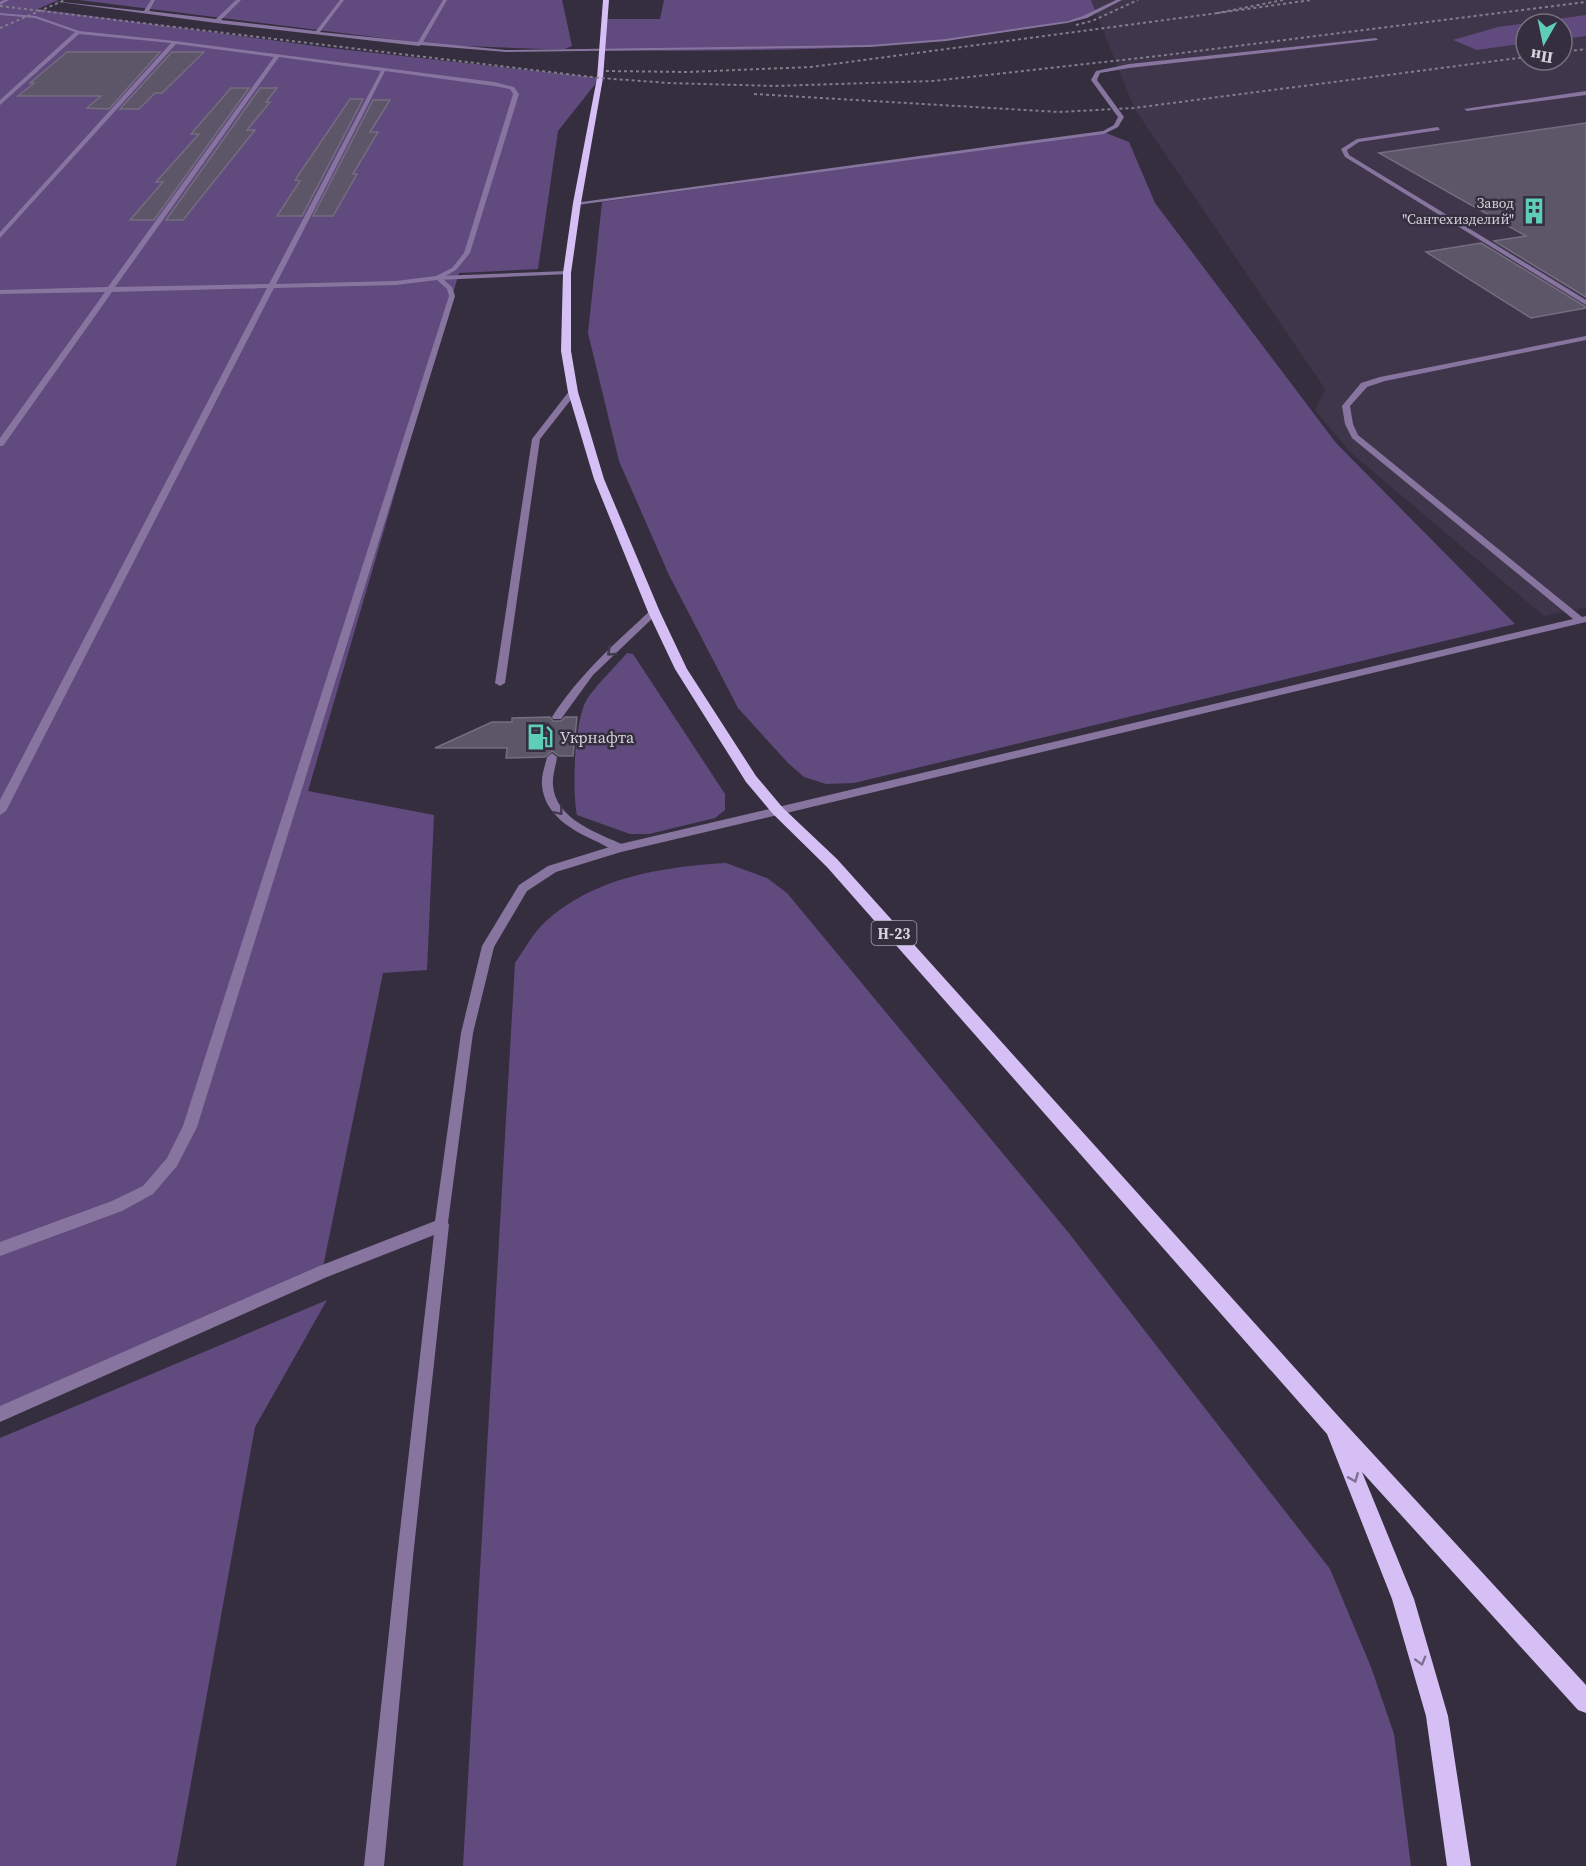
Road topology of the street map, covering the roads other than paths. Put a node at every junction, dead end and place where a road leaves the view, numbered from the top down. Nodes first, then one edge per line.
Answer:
1 (7, 0) edge
2 (45, 0) edge
3 (153, 0) edge
4 (238, 0) edge
5 (342, 0) edge
6 (445, 0) edge
7 (606, 0) edge
8 (1100, 0) edge
9 (1120, 0) edge
10 (0, 4) edge
11 (1101, 9) junction
12 (145, 13) junction
13 (0, 14) edge
14 (216, 22) junction
15 (78, 32) junction
16 (317, 33) junction
17 (1376, 39) dead end
18 (175, 42) junction
19 (419, 45) junction
20 (601, 51) junction
21 (278, 55) junction
22 (384, 69) junction
23 (1586, 93) edge
24 (0, 103) edge
25 (1467, 109) dead end
26 (1438, 129) dead end
27 (577, 203) junction
28 (0, 236) edge
29 (567, 273) junction
30 (438, 278) junction
31 (273, 288) junction
32 (110, 290) junction
33 (0, 292) edge
34 (1586, 303) edge
35 (1586, 338) edge
36 (573, 392) junction
37 (0, 444) edge
38 (654, 612) junction
39 (1583, 619) edge
40 (500, 683) dead end
41 (557, 717) dead end
42 (552, 757) dead end
43 (0, 811) edge
44 (778, 811) junction
45 (620, 848) junction
46 (442, 1225) junction
47 (0, 1249) edge
48 (0, 1413) edge
49 (1332, 1424) junction
50 (1586, 1702) edge
51 (374, 1866) edge
52 (1459, 1866) edge

1 - 10 street
2 - 12 street
3 - 12 street
4 - 14 street
5 - 16 street
6 - 19 street
7 - 20 main road, Н-23
8 - 11 street
9 - 11 street
11 - 20 street
12 - 14 street
13 - 15 street
14 - 16 street
15 - 18 street
15 - 24 street
16 - 19 street
17 - 27 street
18 - 21 street
18 - 28 street
19 - 20 street
20 - 27 main road, Н-23
21 - 22 street
21 - 32 street
22 - 30 street
22 - 31 street
23 - 25 street
26 - 34 street
27 - 29 main road, Н-23
29 - 30 street
29 - 36 main road, Н-23
30 - 31 street
30 - 47 street
31 - 32 street
31 - 43 street
32 - 33 street
32 - 37 street
35 - 39 street
36 - 38 main road, Н-23
36 - 40 street
38 -> 41 street
38 - 44 main road, Н-23
39 - 44 street
42 -> 45 street
44 - 45 street
44 - 49 main road, Н-23
45 - 46 street
46 - 48 street
46 - 51 street
49 - 50 main road, Н-23
49 -> 52 main road

